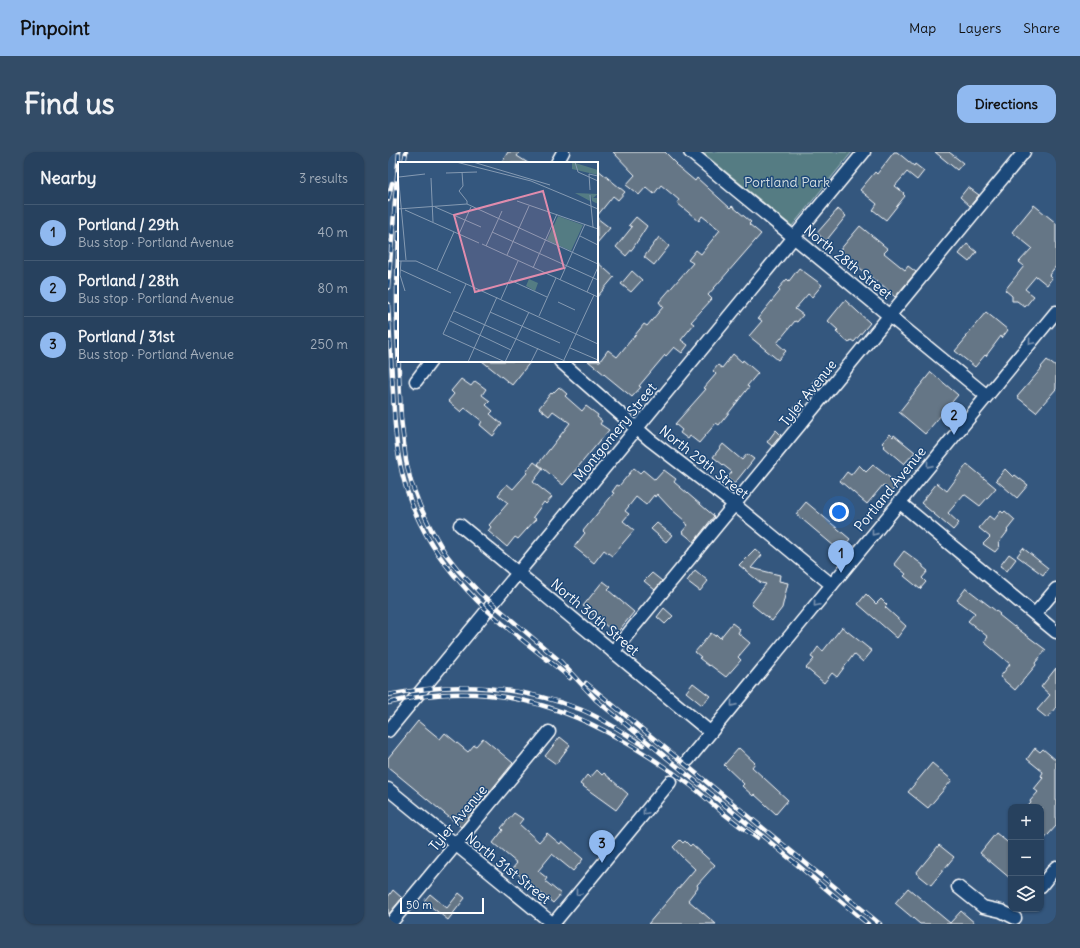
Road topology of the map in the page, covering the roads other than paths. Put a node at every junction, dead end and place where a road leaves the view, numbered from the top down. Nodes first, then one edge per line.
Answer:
1 (563, 152) edge
2 (690, 152) edge
3 (864, 152) edge
4 (1024, 152) edge
5 (558, 162) edge
6 (794, 237) junction
7 (1056, 312) edge
8 (890, 316) junction
9 (430, 362) edge
10 (561, 362) edge
11 (416, 382) dead end
12 (987, 396) junction
13 (637, 429) junction
14 (899, 502) junction
15 (735, 505) junction
16 (460, 525) dead end
17 (518, 573) junction
18 (832, 585) junction
19 (1056, 589) edge
20 (1035, 614) junction
21 (1056, 632) edge
22 (613, 652) junction
23 (388, 731) edge
24 (549, 732) dead end
25 (710, 732) junction
26 (688, 760) tunnel mouth
27 (670, 782) tunnel mouth
28 (388, 789) edge
29 (455, 845) junction
30 (1056, 867) edge
31 (1044, 882) edge
32 (958, 887) dead end
33 (1016, 917) edge
34 (390, 924) edge
35 (553, 924) edge

1 - 5 street
2 - 6 street, North 28th Street
3 - 6 street, Montgomery Street
4 - 8 street, Tyler Avenue
6 - 8 street, North 28th Street
6 - 13 street, Montgomery Street
7 -> 12 street, Portland Avenue
8 - 12 street, North 28th Street
8 - 15 street, Tyler Avenue
9 - 11 street
10 - 13 street, North 29th Street
12 -> 14 street, Portland Avenue
13 - 15 street, North 29th Street
13 - 17 street, Montgomery Street
14 -> 18 street, Portland Avenue
14 - 20 street
15 - 18 street, North 29th Street
15 - 22 street, Tyler Avenue
16 - 17 street, North 30th Street
17 - 22 street, North 30th Street
17 - 23 street, Montgomery Street
18 -> 25 street, Portland Avenue
19 - 20 street
20 - 21 street
22 - 25 street, North 30th Street
24 - 29 street, Tyler Avenue
25 - 26 street, Portland Avenue
27 -> 35 street
28 - 29 street, North 31st Street
29 - 34 street, Tyler Avenue
29 - 35 street, North 31st Street
30 - 31 street
32 - 33 street

